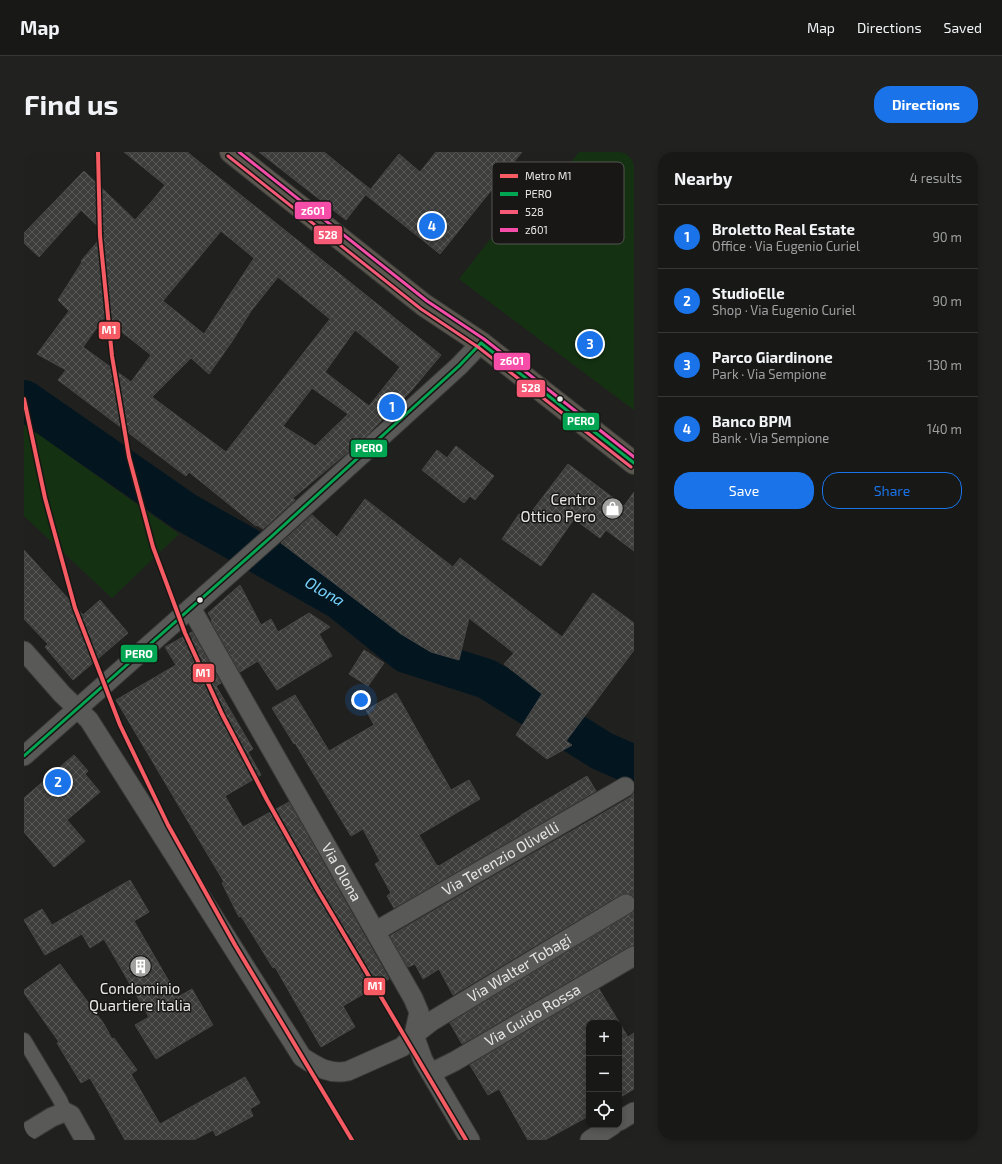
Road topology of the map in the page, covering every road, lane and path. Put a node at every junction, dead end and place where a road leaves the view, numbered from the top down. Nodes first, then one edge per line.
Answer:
1 (231, 152) edge
2 (481, 343) junction
3 (634, 462) edge
4 (192, 608) junction
5 (24, 651) edge
6 (77, 709) junction
7 (24, 756) edge
8 (625, 787) dead end
9 (626, 904) dead end
10 (376, 931) junction
11 (634, 956) edge
12 (414, 1035) junction
13 (24, 1040) edge
14 (431, 1073) junction
15 (65, 1112) junction
16 (634, 1112) edge
17 (622, 1119) edge
18 (608, 1128) edge
19 (24, 1134) edge
20 (85, 1140) edge
21 (470, 1140) edge
22 (590, 1140) edge

1 - 2 main road
2 - 3 main road
2 - 4 street
4 - 6 street
4 - 10 street, Via Olona
5 - 6 street, Via Walter Tobagi
6 - 7 street
6 - 12 street, Via Walter Tobagi
8 - 10 street, Via Terenzio Olivelli
9 - 12 street, Via Walter Tobagi
10 - 12 street, Via Olona
11 - 14 street, Via Guido Rossa
12 - 14 street
13 - 15 street
14 - 21 street
15 - 19 street
15 - 20 street
16 - 17 street
18 - 22 street

